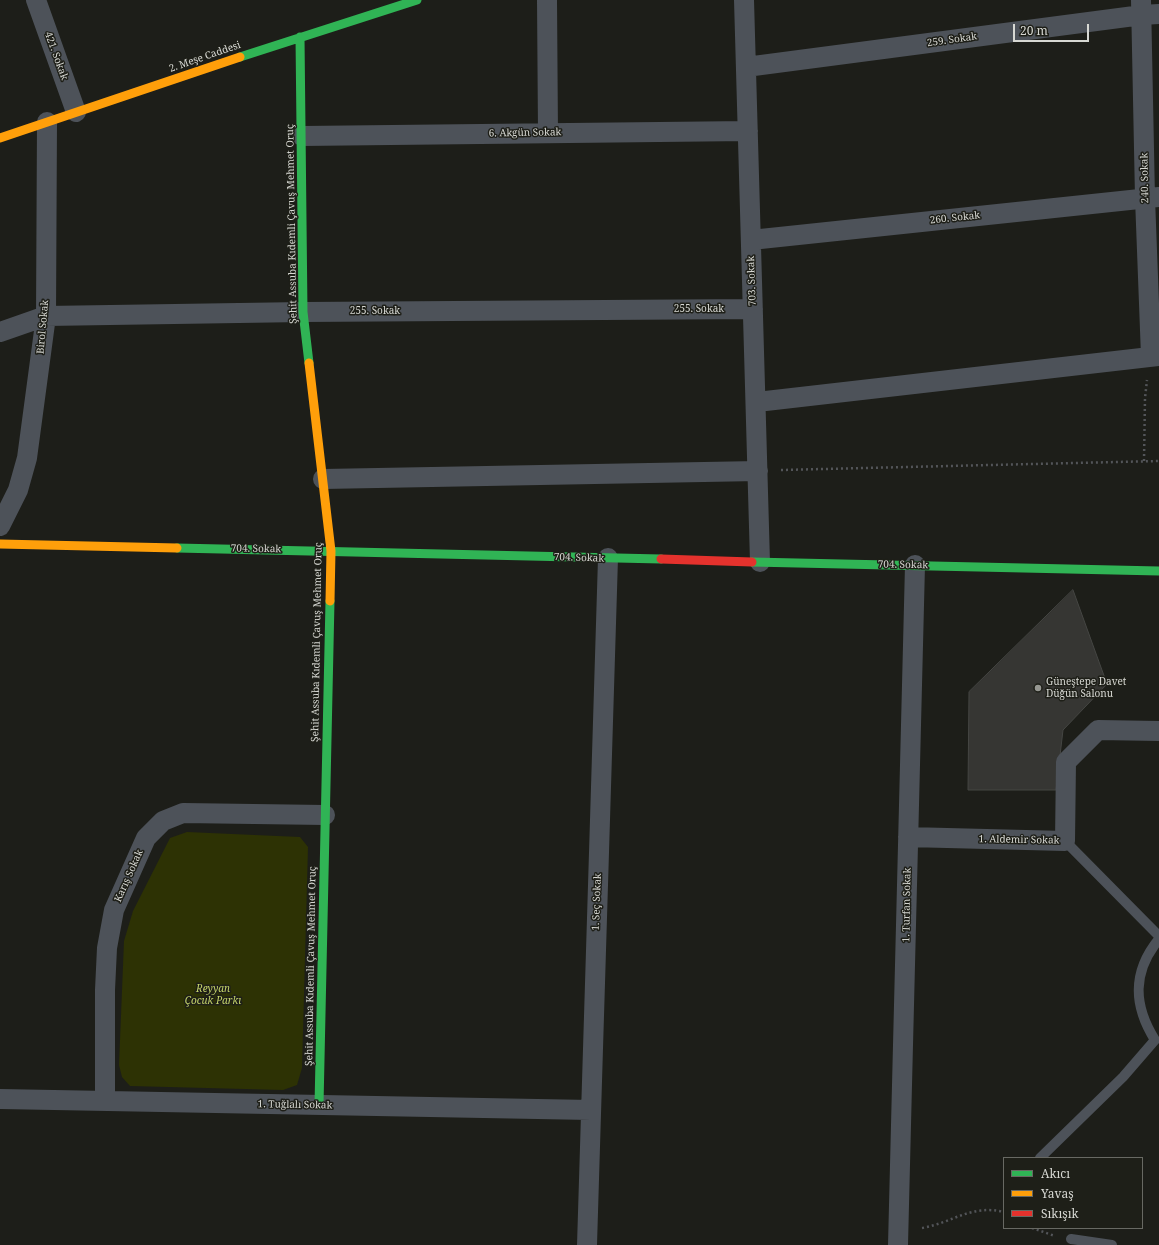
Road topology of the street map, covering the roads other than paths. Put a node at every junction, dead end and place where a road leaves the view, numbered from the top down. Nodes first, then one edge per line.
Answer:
1 (36, 0) edge
2 (418, 0) edge
3 (547, 0) edge
4 (744, 0) edge
5 (1147, 10) edge
6 (300, 37) junction
7 (746, 67) junction
8 (76, 112) junction
9 (47, 122) junction
10 (748, 130) junction
11 (548, 133) junction
12 (302, 136) junction
13 (0, 138) edge
14 (1152, 198) edge
15 (751, 240) junction
16 (753, 309) junction
17 (303, 312) junction
18 (46, 316) junction
19 (0, 332) edge
20 (1155, 356) edge
21 (756, 402) junction
22 (758, 471) junction
23 (323, 479) junction
24 (0, 526) edge
25 (0, 544) edge
26 (331, 551) junction
27 (608, 558) junction
28 (760, 562) junction
29 (915, 565) junction
30 (1159, 571) edge
31 (1159, 731) edge
32 (325, 815) junction
33 (908, 837) junction
34 (1065, 841) junction
35 (1159, 936) edge
36 (1159, 939) edge
37 (1157, 1042) edge
38 (0, 1099) edge
39 (105, 1101) junction
40 (319, 1105) junction
41 (591, 1110) junction
42 (1041, 1157) edge
43 (898, 1238) edge
44 (1071, 1239) road end
45 (587, 1245) edge
46 (1112, 1245) edge

1 - 8 street, 421. Sokak
2 - 6 street, 2. Meşe Caddesi
3 - 11 street
4 - 7 street, 703. Sokak
5 - 7 street, 259. Sokak
5 - 14 street, 240. Sokak
6 - 8 street, 2. Meşe Caddesi
6 - 12 street, Şehit Assuba Kıdemli Çavuş Mehmet Oruç
7 - 10 street, 703. Sokak
8 - 9 street, 2. Meşe Caddesi
9 - 13 street, 2. Meşe Caddesi
9 - 18 street, Birol Sokak
10 - 11 street, 6. Akgün Sokak
10 - 15 street, 703. Sokak
11 - 12 street, 6. Akgün Sokak
12 - 17 street, Şehit Assuba Kıdemli Çavuş Mehmet Oruç
14 - 15 street, 260. Sokak
14 - 20 street, 240. Sokak
15 - 16 street, 703. Sokak
16 - 17 street, 255. Sokak
16 - 21 street, 703. Sokak
17 - 18 street, 255. Sokak
17 - 23 street, Şehit Assuba Kıdemli Çavuş Mehmet Oruç
18 - 19 street, 255. Sokak
18 - 24 street, Birol Sokak
20 - 21 street
21 - 22 street, 703. Sokak
22 - 23 street
22 - 28 street, 703. Sokak
23 - 26 street, Şehit Assuba Kıdemli Çavuş Mehmet Oruç
25 - 26 street, 704. Sokak
26 - 27 street, 704. Sokak
26 - 32 street, Şehit Assuba Kıdemli Çavuş Mehmet Oruç
27 - 28 street, 704. Sokak
27 - 41 street, 1. Seç Sokak
28 - 29 street, 704. Sokak
29 - 30 street, 704. Sokak
29 - 33 street, 1. Turfan Sokak
31 - 34 street, 1. Aldemir Sokak
32 - 39 street, Karış Sokak
32 - 40 street, Şehit Assuba Kıdemli Çavuş Mehmet Oruç
33 - 34 street, 1. Aldemir Sokak
33 - 43 street, 1. Turfan Sokak
34 - 35 lane
36 - 37 lane
37 - 42 lane
38 - 39 street, 1. Tuğlalı Sokak
39 - 40 street, 1. Tuğlalı Sokak
40 - 41 street, 1. Tuğlalı Sokak
41 - 45 street, 1. Seç Sokak
44 - 46 lane

